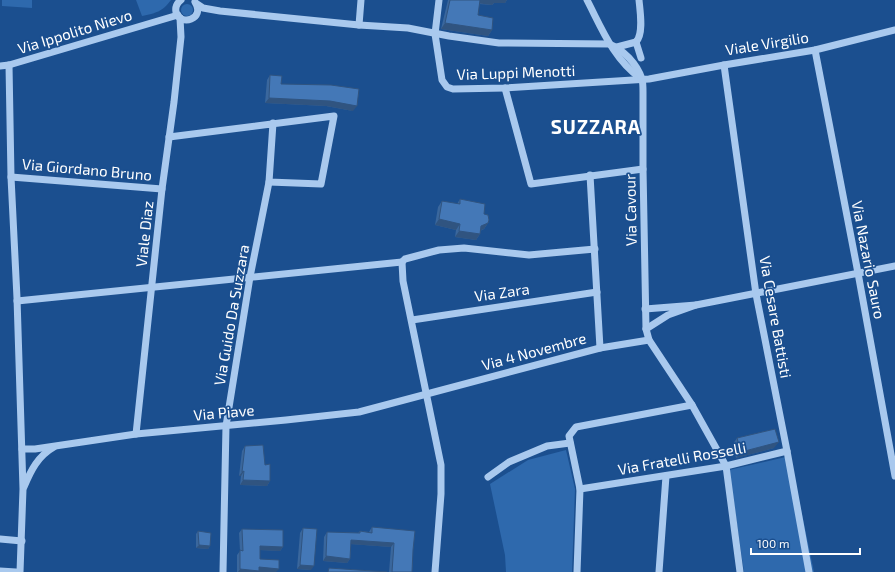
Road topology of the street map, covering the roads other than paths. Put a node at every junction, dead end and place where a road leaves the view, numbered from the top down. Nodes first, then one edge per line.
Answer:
1 (361, 0) edge
2 (439, 0) edge
3 (588, 0) edge
4 (639, 0) edge
5 (179, 2) edge
6 (195, 2) edge
7 (220, 11) junction
8 (179, 16) junction
9 (195, 16) junction
10 (157, 22) junction
11 (359, 25) junction
12 (895, 30) edge
13 (435, 34) junction
14 (181, 37) junction
15 (636, 42) junction
16 (609, 44) junction
17 (617, 47) junction
18 (814, 50) junction
19 (641, 58) dead end
20 (9, 65) junction
21 (724, 65) junction
22 (0, 66) edge
23 (642, 80) junction
24 (505, 88) junction
25 (273, 123) junction
26 (169, 137) junction
27 (643, 169) junction
28 (590, 176) junction
29 (10, 177) junction
30 (269, 182) junction
31 (162, 189) junction
32 (595, 250) junction
33 (402, 262) junction
34 (895, 266) edge
35 (858, 274) junction
36 (250, 277) junction
37 (152, 288) junction
38 (597, 292) junction
39 (756, 294) junction
40 (17, 301) junction
41 (696, 305) junction
42 (645, 309) junction
43 (412, 320) junction
44 (646, 329) junction
45 (649, 340) junction
46 (600, 348) junction
47 (427, 394) junction
48 (692, 405) junction
49 (226, 426) junction
50 (136, 434) junction
51 (570, 443) junction
52 (56, 446) junction
53 (22, 449) junction
54 (787, 451) junction
55 (726, 466) junction
56 (666, 476) junction
57 (895, 476) edge
58 (488, 477) dead end
59 (23, 489) junction
60 (580, 489) junction
61 (0, 539) edge
62 (22, 541) junction
63 (0, 571) edge
64 (16, 572) edge
65 (20, 572) edge
66 (223, 572) edge
67 (435, 572) edge
68 (577, 572) edge
69 (659, 572) edge
70 (740, 572) edge
71 (808, 572) edge

1 - 11 street
2 - 13 street
3 - 16 street
4 - 15 street
5 - 8 street, Viale Diaz
5 - 10 street
6 - 7 street
6 - 9 street
7 - 9 street, Via Ippolito Nievo
7 - 11 street
8 - 9 street, Via Ippolito Nievo
8 - 10 street, Via Ippolito Nievo
8 - 14 street, Viale Diaz
9 - 14 street
10 - 20 street, Via Ippolito Nievo
11 - 13 street
12 - 18 street, Viale Virgilio
13 - 16 street
13 - 24 street, Via Luppi Menotti
14 - 26 street, Viale Diaz
15 - 17 street
15 - 19 street
16 - 17 street
16 - 23 street
17 - 23 street
18 - 21 street, Viale Virgilio
18 - 35 street, Via Nazario Sauro
20 - 22 street, Via Ippolito Nievo
20 - 29 street
21 - 23 street, Viale Virgilio
21 - 39 street, Via Cesare Battisti
23 - 24 street, Via Luppi Menotti
23 - 27 street, Via Cavour
24 - 28 street
25 - 26 street
25 - 30 street, Via Guido Da Suzzara
25 - 30 street
26 - 31 street, Viale Diaz
27 - 28 street
27 - 42 street, Via Cavour
28 - 32 street
29 - 31 street, Via Giordano Bruno
29 - 40 street
30 - 36 street, Via Guido Da Suzzara
31 - 37 street, Viale Diaz
32 - 33 street
32 - 38 street
33 - 36 street
33 - 43 street
34 - 35 street
35 - 39 street
35 - 57 street, Via Nazario Sauro
36 - 37 street
36 - 49 street, Via Guido Da Suzzara
37 - 40 street
37 - 50 street, Viale Diaz
38 - 43 street, Via Zara
38 - 46 street
39 - 41 street
39 - 54 street, Via Cesare Battisti
40 - 53 street
41 - 42 street
41 - 44 street
42 - 44 street, Via Cavour
43 - 47 street
44 - 45 street, Via Cavour
45 - 46 street, Via 4 Novembre
45 - 48 street, Via Fratelli Rosselli
46 - 47 street, Via 4 Novembre
47 - 49 street, Via Piave
47 - 67 street
48 - 51 street
48 - 55 street, Via Fratelli Rosselli
49 - 50 street, Via Piave
49 - 66 street, Via Guido Da Suzzara
50 - 52 street, Via Piave
51 - 58 street
51 - 60 street
52 - 53 street, Via Piave
52 - 59 street
53 - 59 street
54 - 55 street, Via Fratelli Rosselli
54 - 71 street, Via Cesare Battisti
55 - 56 street, Via Fratelli Rosselli
55 - 70 street
56 - 60 street, Via Fratelli Rosselli
56 - 69 street
59 - 62 street
60 - 68 street
61 - 62 street
62 - 65 street
63 - 64 street

